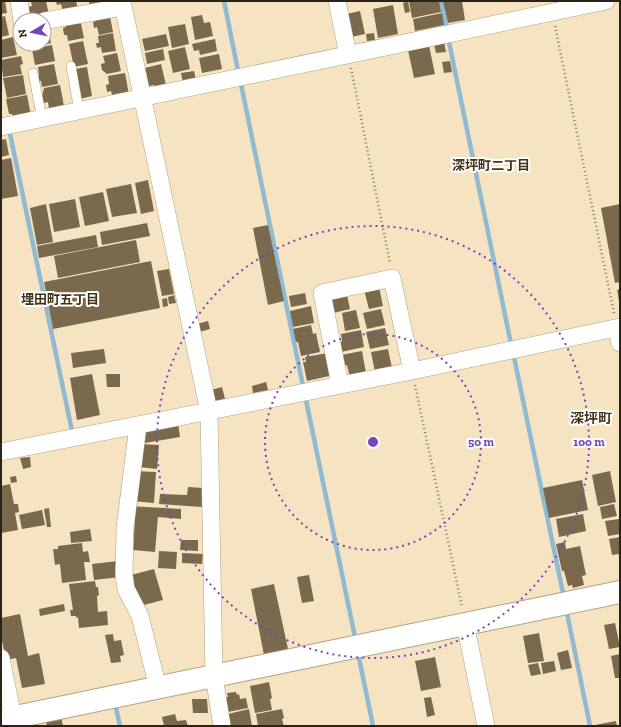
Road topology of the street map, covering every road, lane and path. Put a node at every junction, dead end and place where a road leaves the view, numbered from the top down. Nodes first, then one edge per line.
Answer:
1 (19, 1) edge
2 (337, 1) edge
3 (606, 1) edge
4 (123, 4) edge
5 (551, 7) edge
6 (21, 12) edge
7 (52, 19) edge
8 (348, 55) junction
9 (71, 66) dead end
10 (33, 73) dead end
11 (142, 98) junction
12 (79, 112) junction
13 (42, 119) junction
14 (1, 127) edge
15 (392, 278) junction
16 (619, 333) edge
17 (412, 371) junction
18 (340, 385) junction
19 (209, 412) junction
20 (138, 426) junction
21 (1, 452) edge
22 (620, 592) edge
23 (465, 623) junction
24 (1, 658) edge
25 (214, 676) junction
26 (158, 688) junction
27 (7, 718) edge
28 (222, 726) edge
29 (486, 726) edge

1 - 6 street
2 - 8 street
3 - 5 street
4 - 7 street
4 - 11 street
5 - 8 street
5 - 16 path
8 - 11 street
8 - 15 path
9 - 12 lane
10 - 13 lane
11 - 12 street
11 - 19 street
12 - 13 street
13 - 14 street
15 - 17 street
15 - 18 street
16 - 17 street
17 - 18 street
17 - 23 path
18 - 19 street
19 - 20 street
19 - 25 street
20 - 21 street
20 - 26 street
22 - 23 street
23 - 25 street
23 - 29 street
24 - 27 street
25 - 26 street
25 - 28 street
26 - 27 street

